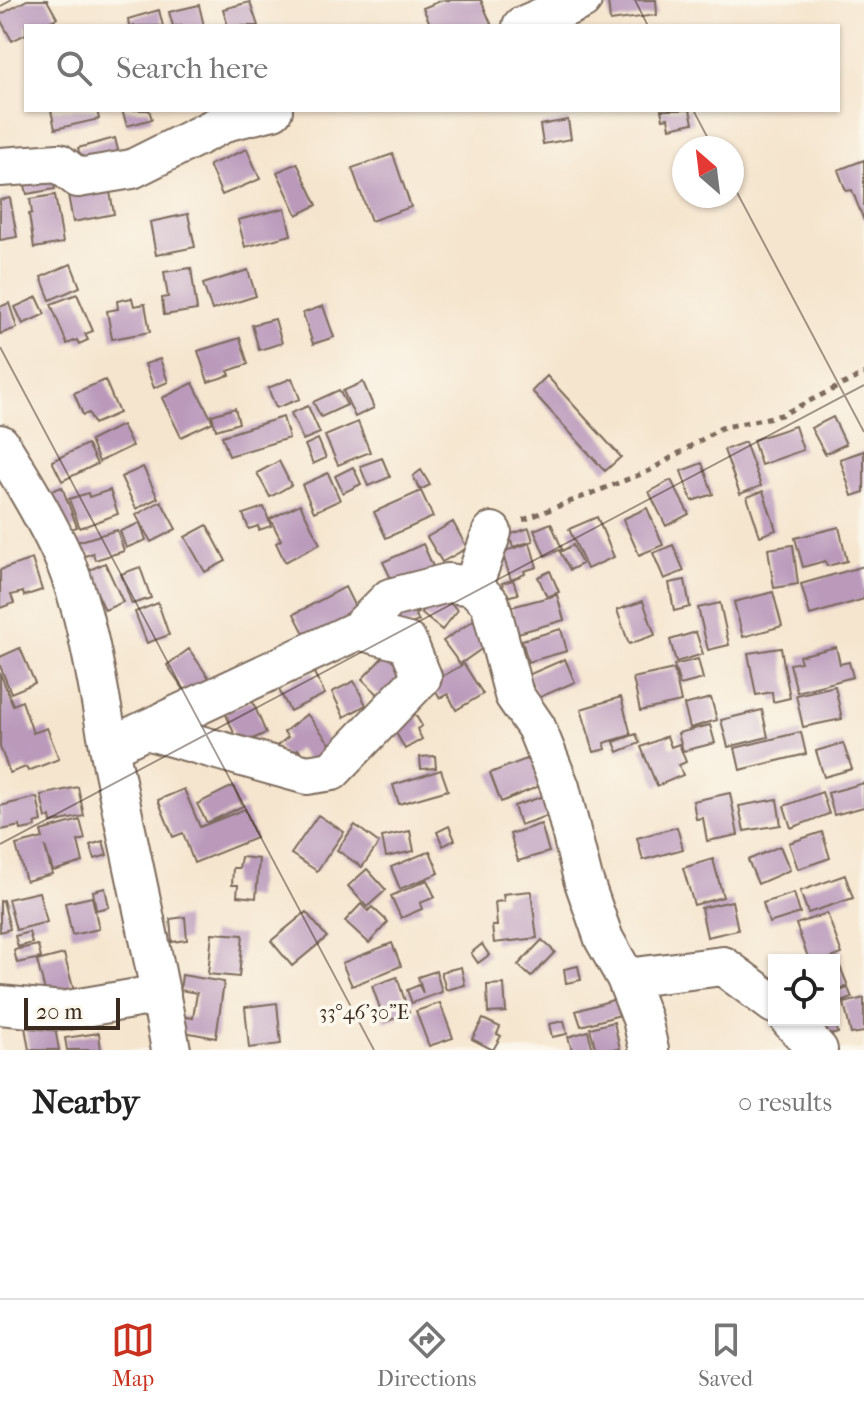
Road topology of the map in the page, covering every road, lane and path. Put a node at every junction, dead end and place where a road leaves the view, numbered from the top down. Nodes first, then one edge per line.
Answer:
1 (582, 0) edge
2 (527, 24) edge
3 (265, 112) edge
4 (0, 167) edge
5 (864, 374) edge
6 (0, 446) edge
7 (492, 532) joint
8 (473, 586) junction
9 (358, 630) junction
10 (146, 730) junction
11 (109, 747) junction
12 (626, 978) junction
13 (161, 994) junction
14 (768, 1000) edge
15 (0, 1005) edge
16 (796, 1026) edge
17 (171, 1050) edge
18 (649, 1050) edge
19 (818, 1050) edge

1 - 2 street
3 - 4 street
5 - 7 path
6 - 11 street
7 - 8 street
8 - 9 street
8 - 12 street
9 - 10 street
9 - 10 street
10 - 11 street
11 - 13 street
12 - 14 street
12 - 18 street
13 - 15 street
13 - 17 street
16 - 19 street

